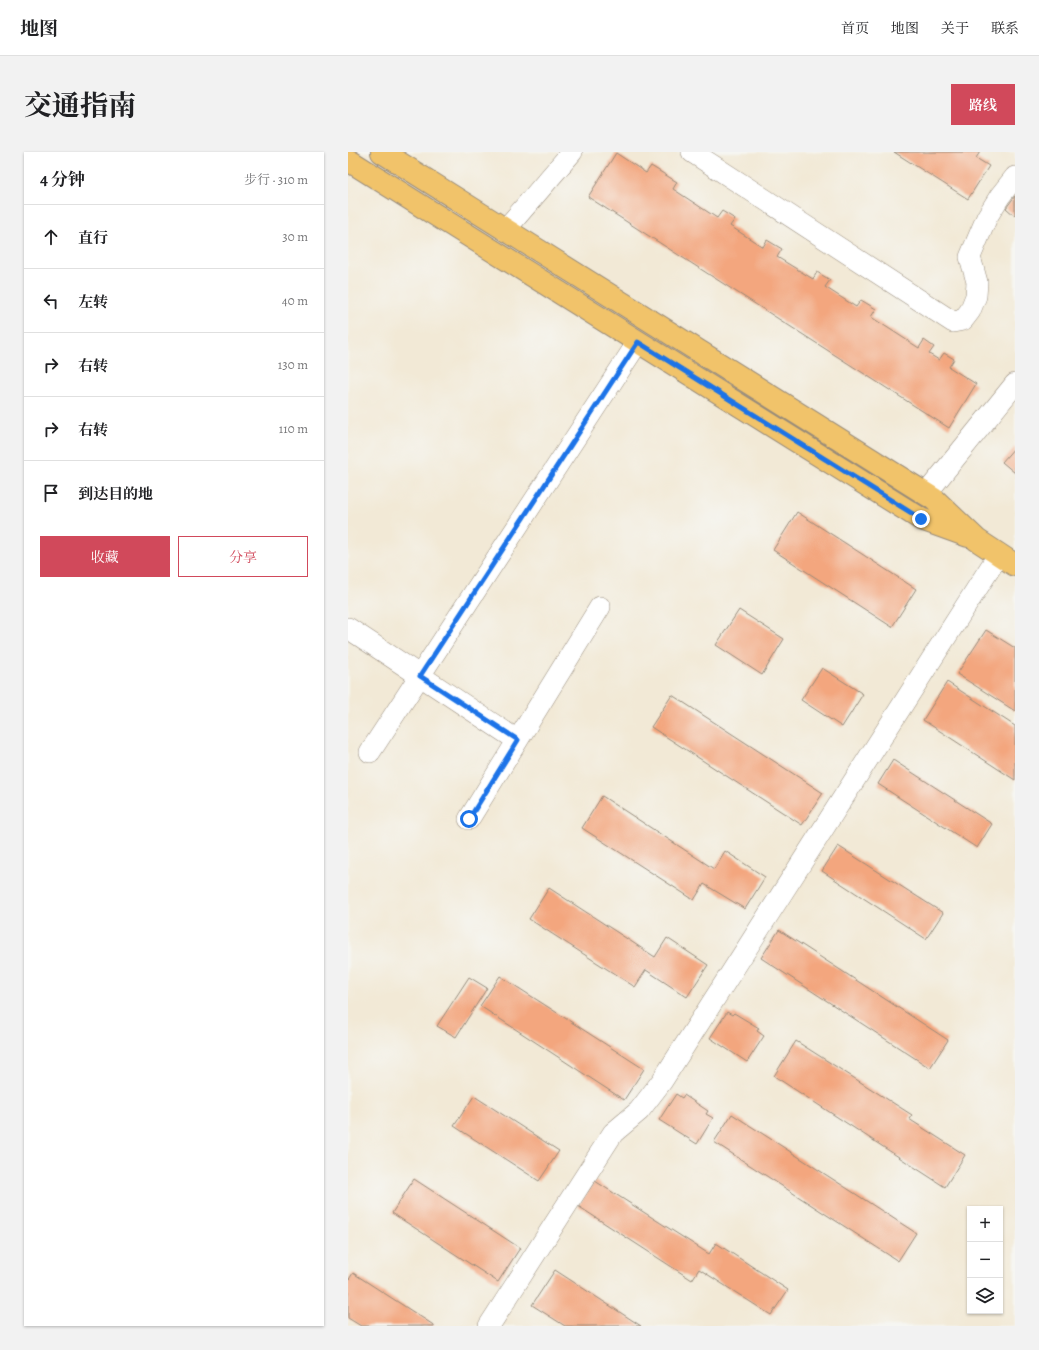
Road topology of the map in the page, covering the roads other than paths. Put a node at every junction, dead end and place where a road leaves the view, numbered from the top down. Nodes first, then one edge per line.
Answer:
1 (382, 152) edge
2 (572, 152) edge
3 (692, 152) edge
4 (348, 160) edge
5 (1015, 177) edge
6 (505, 230) junction
7 (638, 342) junction
8 (1015, 384) edge
9 (926, 494) junction
10 (977, 540) junction
11 (1007, 559) edge
12 (600, 606) dead end
13 (348, 628) edge
14 (420, 676) junction
15 (518, 740) junction
16 (370, 752) dead end
17 (469, 819) dead end
18 (489, 1326) edge

1 - 6 main road
2 - 6 street
3 - 5 street
4 - 7 main road
6 - 9 main road
7 - 10 main road
7 - 14 street
8 - 9 street
9 - 10 main road
10 - 11 main road
11 - 18 street
12 - 15 street
13 - 14 street
14 - 15 street
14 - 16 street
15 - 17 street

